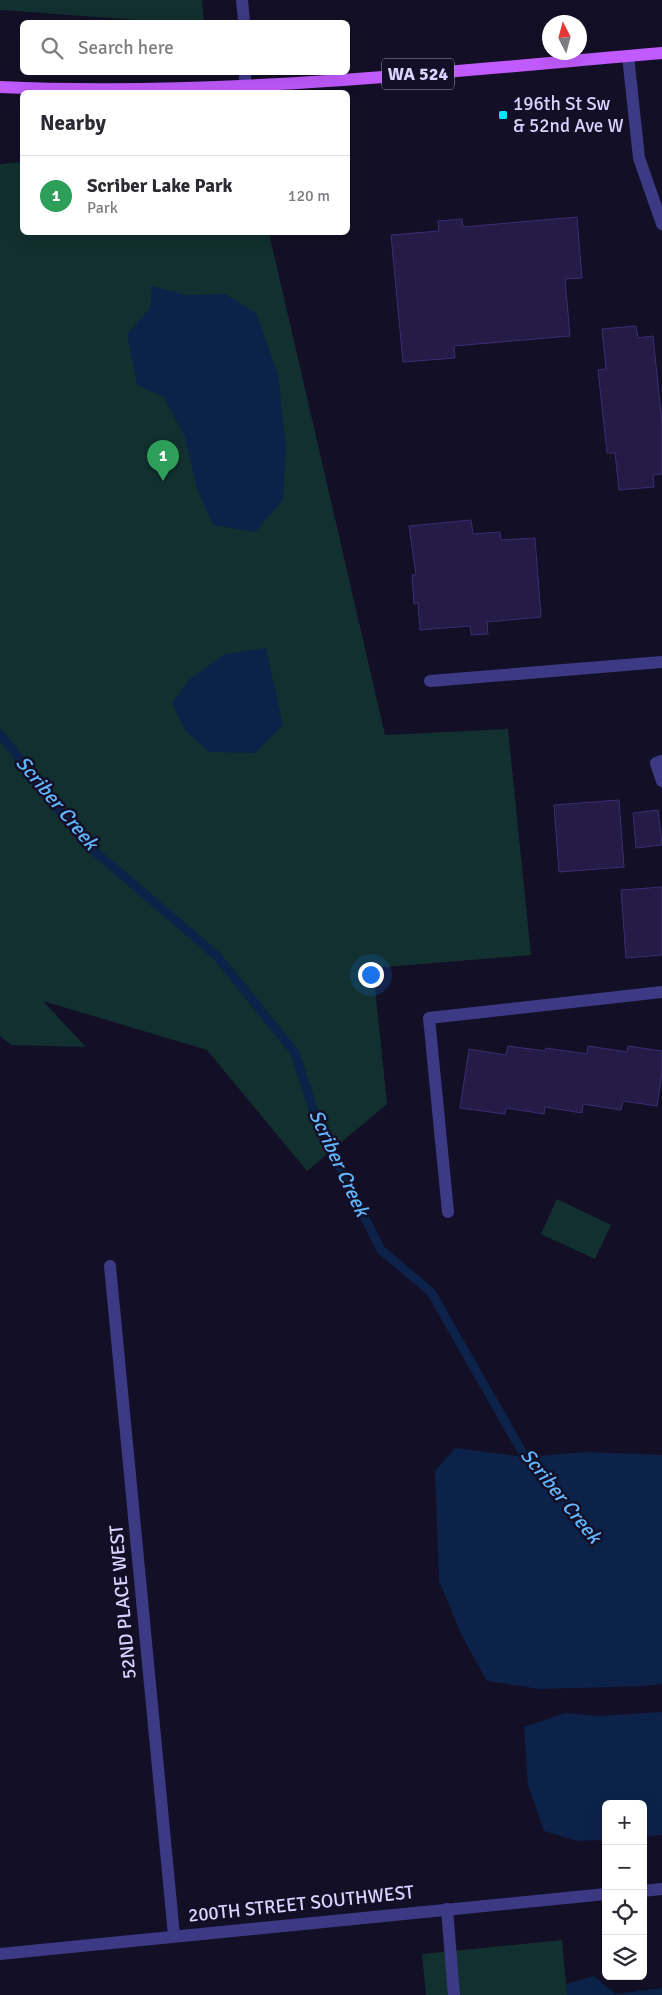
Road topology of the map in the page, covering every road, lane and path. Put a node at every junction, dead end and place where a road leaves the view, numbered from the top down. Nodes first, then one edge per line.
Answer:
1 (242, 0) edge
2 (244, 20) edge
3 (662, 53) edge
4 (628, 56) junction
5 (245, 75) edge
6 (0, 86) edge
7 (245, 86) junction
8 (662, 224) edge
9 (662, 662) edge
10 (430, 681) dead end
11 (662, 761) edge
12 (662, 781) edge
13 (662, 992) edge
14 (448, 1212) dead end
15 (110, 1266) dead end
16 (662, 1889) edge
17 (647, 1891) edge
18 (602, 1894) edge
19 (447, 1909) junction
20 (174, 1935) junction
21 (0, 1954) edge
22 (454, 1995) edge

1 - 2 street
3 - 4 main road, WA 524
4 - 7 main road, WA 524
4 - 8 street
5 - 7 street
6 - 7 main road, WA 524
9 - 10 street
11 - 12 street
13 - 14 street
15 - 20 street, 52ND PLACE WEST
16 - 17 street
18 - 19 street, 200TH STREET SOUTHWEST
19 - 20 street, 200TH STREET SOUTHWEST
19 - 22 street
20 - 21 street, 200TH STREET SOUTHWEST

